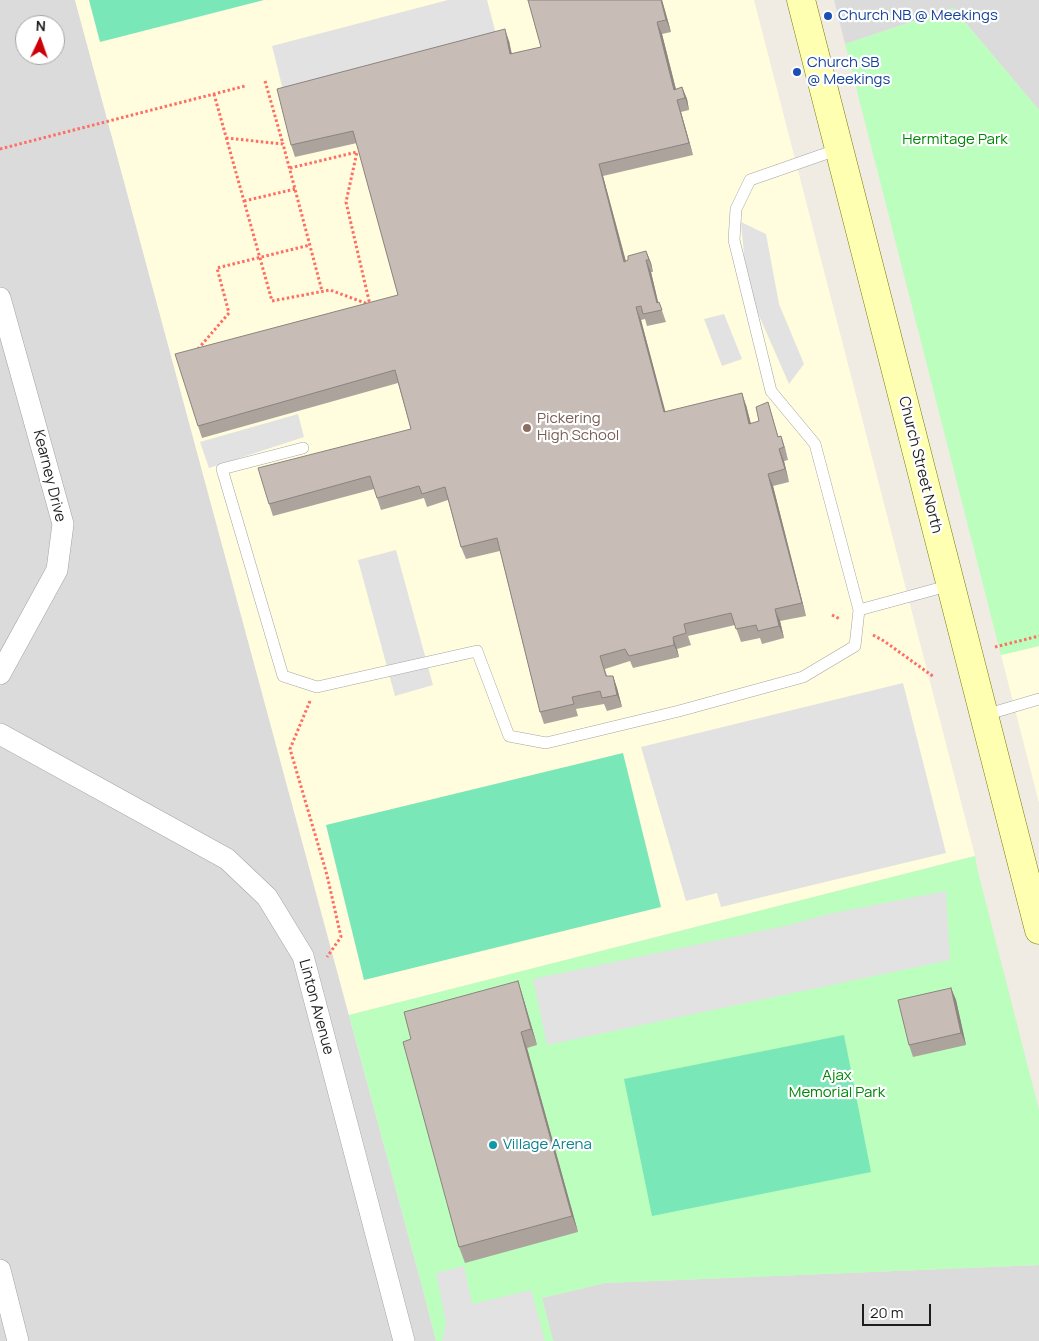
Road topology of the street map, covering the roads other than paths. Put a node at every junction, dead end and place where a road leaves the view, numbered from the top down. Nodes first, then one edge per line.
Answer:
1 (801, 0) edge
2 (839, 149) junction
3 (0, 298) edge
4 (303, 448) dead end
5 (952, 585) junction
6 (859, 610) junction
7 (0, 674) edge
8 (1039, 700) edge
9 (985, 715) junction
10 (0, 734) edge
11 (1039, 930) edge
12 (0, 1270) edge
13 (3, 1298) edge
14 (18, 1341) edge
15 (404, 1341) edge

1 - 2 street, Church Street North
2 - 5 street, Church Street North
2 - 6 lane
3 - 7 street, Kearney Drive
4 - 6 lane
5 - 6 lane
5 - 9 street, Church Street North
8 - 9 lane
9 - 11 street, Church Street North
10 - 15 street, Linton Avenue
12 - 13 street
13 - 14 street

